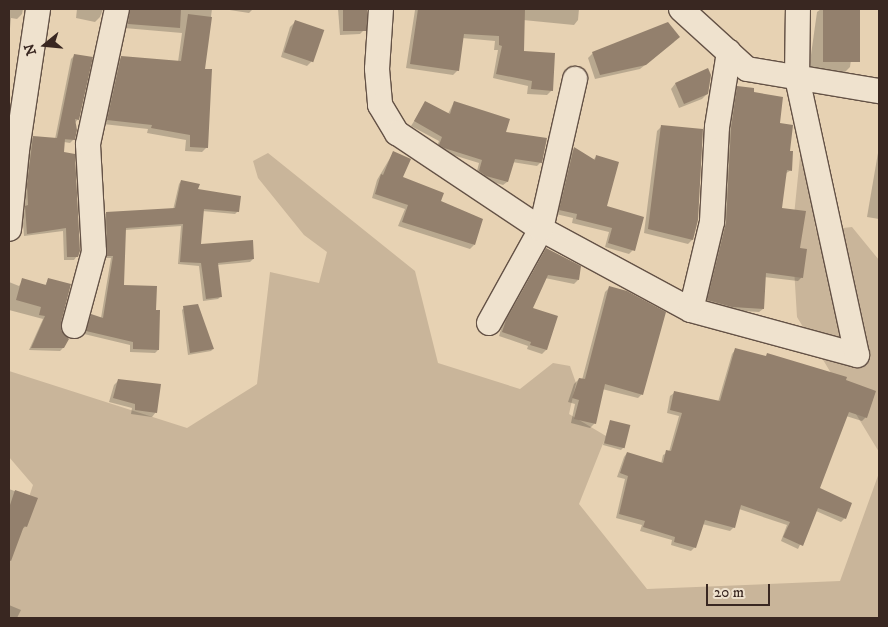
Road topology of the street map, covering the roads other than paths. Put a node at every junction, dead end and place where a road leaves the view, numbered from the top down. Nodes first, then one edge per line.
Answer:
1 (38, 9) edge
2 (116, 9) edge
3 (381, 9) edge
4 (681, 9) edge
5 (798, 9) edge
6 (729, 52) junction
7 (797, 78) junction
8 (575, 79) dead end
9 (879, 91) edge
10 (9, 229) edge
11 (541, 229) junction
12 (691, 310) junction
13 (489, 323) dead end
14 (74, 326) dead end

1 - 10 street
2 - 14 street
3 - 11 street
4 - 6 street
5 - 7 street
6 - 7 street
6 - 12 street
7 - 9 street
7 - 12 street
8 - 11 street
11 - 12 street
11 - 13 street

